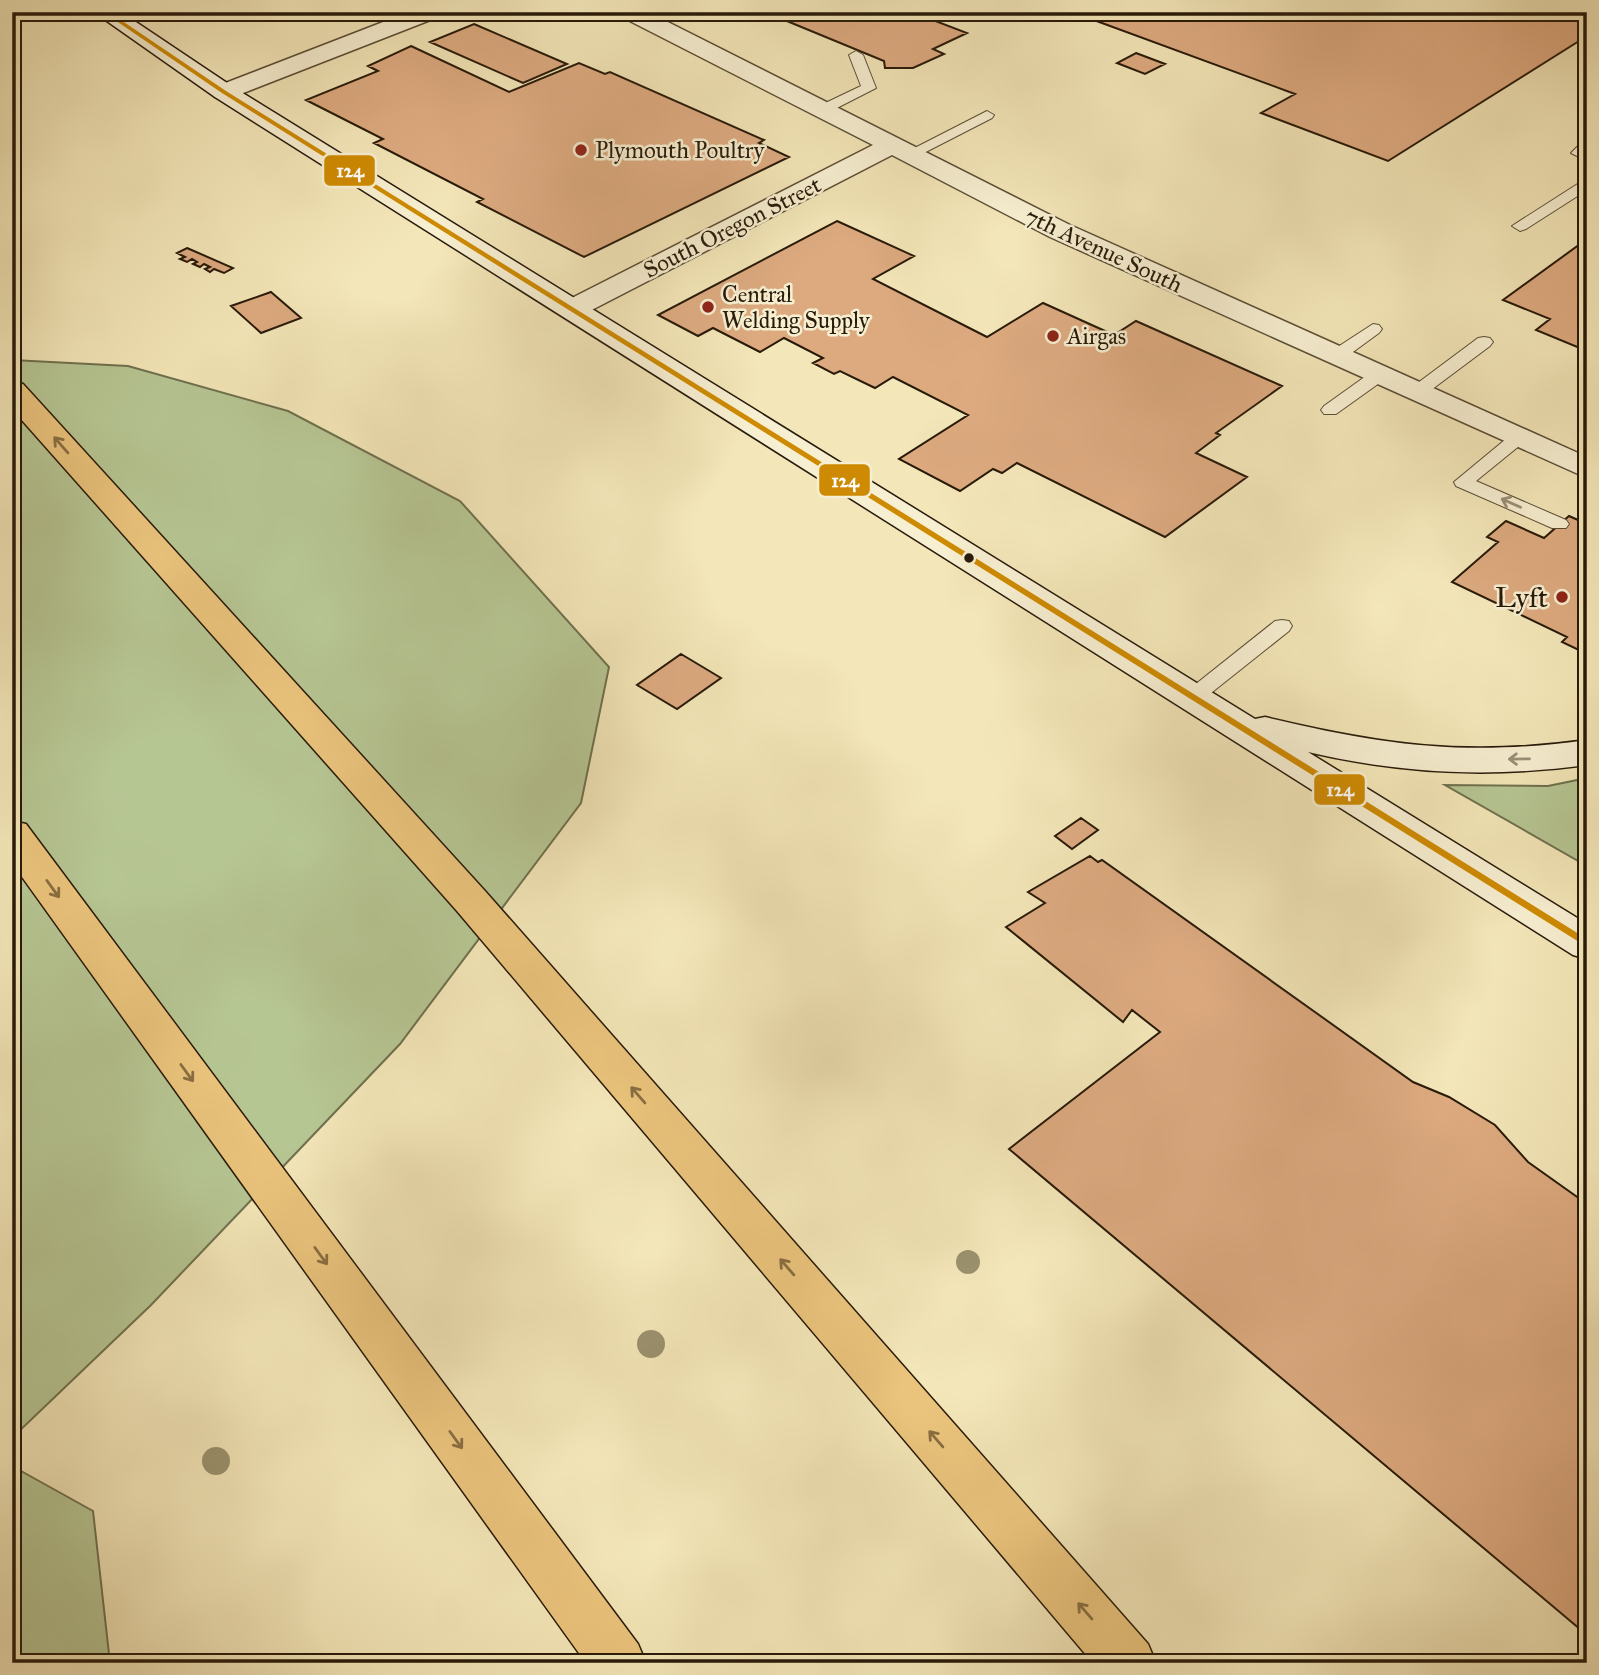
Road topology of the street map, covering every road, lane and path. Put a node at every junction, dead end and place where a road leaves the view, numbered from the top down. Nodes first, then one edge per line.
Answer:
1 (105, 12) edge
2 (430, 12) edge
3 (630, 12) edge
4 (856, 55) dead end
5 (223, 92) junction
6 (822, 110) junction
7 (987, 115) dead end
8 (1587, 145) edge
9 (900, 150) junction
10 (1587, 157) edge
11 (1587, 183) edge
12 (1520, 226) dead end
13 (572, 309) junction
14 (1373, 329) dead end
15 (1484, 342) dead end
16 (1336, 356) junction
17 (1379, 375) junction
18 (12, 390) edge
19 (1417, 392) junction
20 (1331, 410) dead end
21 (1518, 438) junction
22 (1587, 469) edge
23 (1463, 482) joint
24 (1559, 524) dead end
25 (1282, 626) dead end
26 (1194, 696) junction
27 (1235, 722) junction
28 (1587, 752) edge
29 (12, 834) edge
30 (1587, 944) edge
31 (619, 1663) edge
32 (1129, 1663) edge

1 - 5 street
2 - 5 street
3 - 6 street, 7th Avenue South
4 - 6 lane
5 - 13 street
6 - 9 street, 7th Avenue South
7 - 9 lane
8 - 10 lane
9 - 13 street, South Oregon Street
9 - 16 street, 7th Avenue South
11 - 12 lane
13 - 26 street
14 - 16 lane
15 - 19 lane
16 - 17 street, 7th Avenue South
17 - 19 street, 7th Avenue South
17 - 20 lane
32 -> 18 highway
19 - 21 street, 7th Avenue South
21 - 22 street, 7th Avenue South
21 - 23 lane
24 -> 23 lane
25 - 26 lane
26 - 27 street
28 -> 27 street
27 - 30 street
29 -> 31 highway

